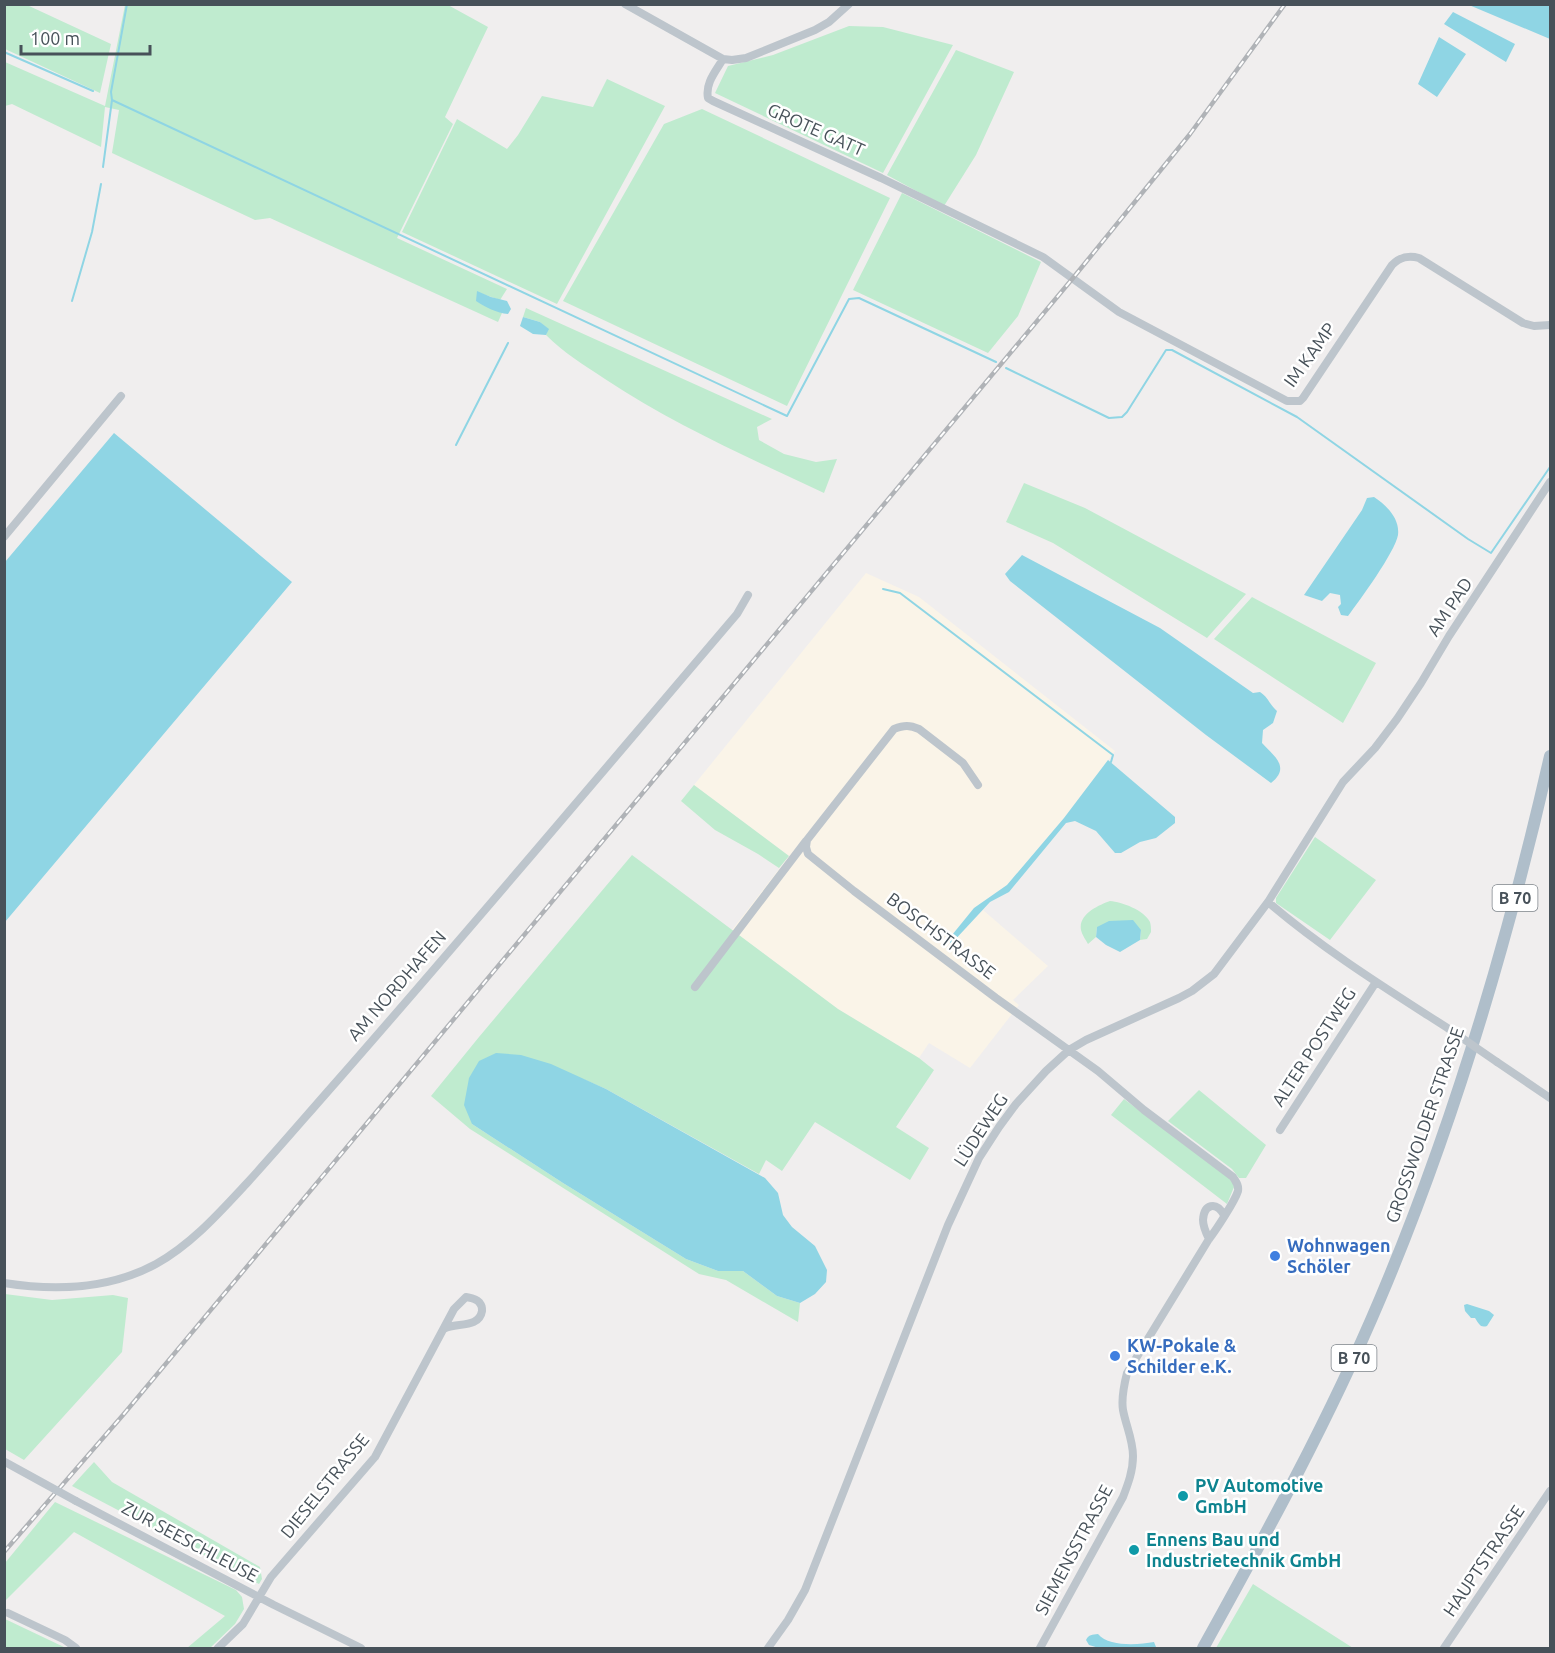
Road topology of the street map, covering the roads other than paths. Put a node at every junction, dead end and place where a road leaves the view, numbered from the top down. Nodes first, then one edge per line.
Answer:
1 (625, 4) edge
2 (849, 4) edge
3 (723, 59) junction
4 (1073, 278) joint
5 (1551, 325) edge
6 (121, 396) dead end
7 (1551, 482) edge
8 (4, 537) edge
9 (748, 595) dead end
10 (1375, 748) joint
11 (1551, 756) edge
12 (978, 785) dead end
13 (807, 840) junction
14 (1268, 902) junction
15 (1376, 982) junction
16 (695, 987) dead end
17 (1069, 1050) junction
18 (1551, 1098) edge
19 (1280, 1130) dead end
20 (1224, 1215) junction
21 (1209, 1239) junction
22 (4, 1283) edge
23 (444, 1329) junction
24 (5, 1461) edge
25 (1551, 1491) edge
26 (260, 1597) junction
27 (8, 1613) dead end
28 (76, 1648) edge
29 (218, 1648) edge
30 (361, 1648) edge
31 (768, 1648) edge
32 (1040, 1648) edge
33 (1203, 1648) edge
34 (1444, 1648) edge

1 - 3 street
2 - 3 street
3 - 4 street, GROTE GATT
4 - 5 street, IM KAMP
6 - 8 street
7 - 10 street, AM PAD
9 - 22 street, AM NORDHAFEN
10 - 14 street, LÜDEWEG
11 - 33 main road, GROSSWOLDER STRASSE / B 70
12 - 13 street
13 - 16 street
13 - 17 street, BOSCHSTRASSE
14 - 15 street, ALTER POSTWEG
14 - 17 street, LÜDEWEG
15 - 18 street, ALTER POSTWEG, bridge
15 - 19 street, ALTER POSTWEG
17 - 20 street, SIEMENSSTRASSE
17 - 31 street, LÜDEWEG
20 - 21 street, SIEMENSSTRASSE
20 - 21 street
21 - 32 street, SIEMENSSTRASSE
23 - 23 street, DIESELSTRASSE
23 - 26 street, DIESELSTRASSE
24 - 26 street, ZUR SEESCHLEUSE, bridge
25 - 34 street, HAUPTSTRASSE
26 - 29 street, DIESELSTRASSE
26 - 30 street, ZUR SEESCHLEUSE
27 - 28 street

